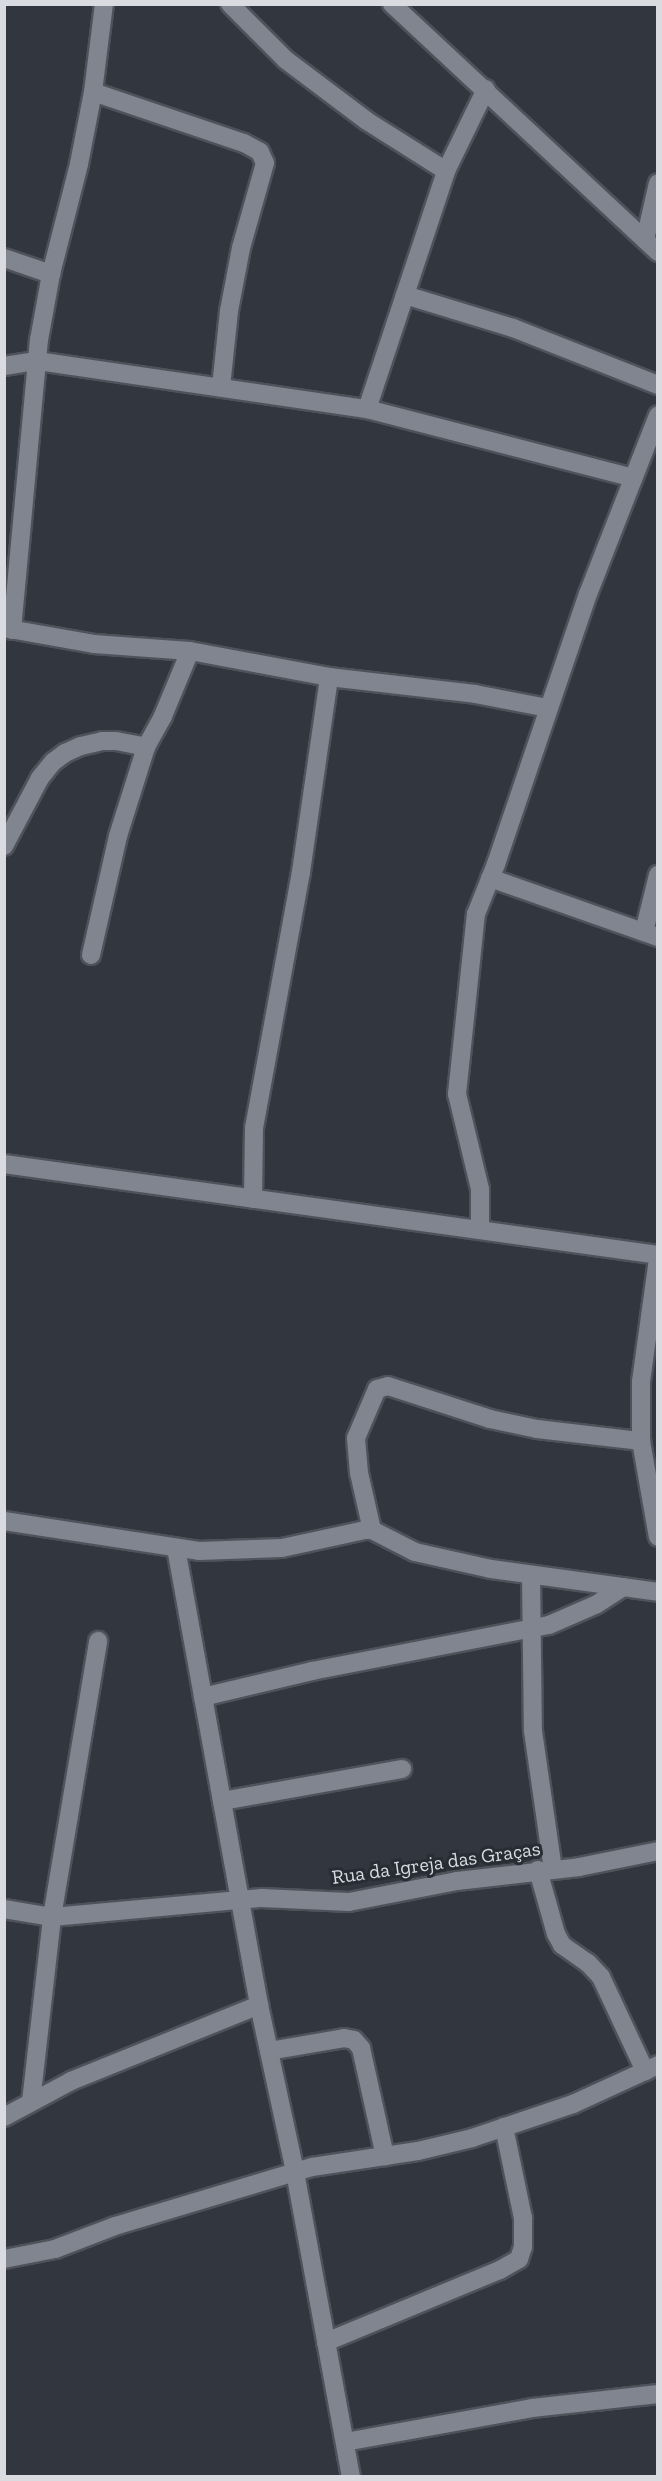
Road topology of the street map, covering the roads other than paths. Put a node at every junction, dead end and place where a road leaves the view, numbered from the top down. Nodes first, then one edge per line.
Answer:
1 (105, 4) edge
2 (230, 4) edge
3 (392, 4) edge
4 (486, 89) junction
5 (93, 92) junction
6 (446, 171) junction
7 (657, 183) edge
8 (651, 246) edge
9 (4, 258) edge
10 (51, 274) junction
11 (405, 295) junction
12 (37, 361) junction
13 (4, 366) edge
14 (657, 385) edge
15 (221, 387) junction
16 (367, 409) junction
17 (657, 415) edge
18 (633, 478) junction
19 (8, 629) edge
20 (190, 651) junction
21 (329, 677) junction
22 (548, 708) junction
23 (146, 747) junction
24 (4, 846) edge
25 (657, 875) edge
26 (490, 878) junction
27 (651, 934) edge
28 (90, 955) dead end
29 (4, 1164) edge
30 (253, 1199) junction
31 (480, 1230) junction
32 (657, 1255) edge
33 (657, 1259) edge
34 (641, 1441) junction
35 (4, 1521) edge
36 (372, 1530) junction
37 (657, 1537) edge
38 (176, 1548) junction
39 (531, 1575) junction
40 (623, 1587) junction
41 (657, 1592) edge
42 (531, 1628) junction
43 (98, 1641) dead end
44 (203, 1697) junction
45 (402, 1769) dead end
46 (222, 1802) junction
47 (657, 1851) edge
48 (545, 1870) junction
49 (240, 1900) junction
50 (4, 1909) edge
51 (52, 1917) junction
52 (259, 2005) junction
53 (269, 2051) junction
54 (651, 2068) edge
55 (31, 2102) junction
56 (4, 2117) edge
57 (504, 2127) junction
58 (385, 2156) junction
59 (295, 2172) junction
60 (4, 2259) edge
61 (326, 2342) junction
62 (657, 2394) edge
63 (345, 2442) junction
64 (351, 2476) edge

1 - 5 street
2 - 6 street
3 - 4 street
4 - 6 street
4 - 8 street
5 - 10 street
5 - 15 street
6 - 11 street
7 - 8 street
9 - 10 street
10 - 12 street
11 - 14 street
11 - 16 street
12 - 13 street
12 - 15 street
12 - 19 street
15 - 16 street
16 - 18 street
17 - 18 street
18 - 22 street
19 - 20 street
20 - 21 street
20 - 23 street
21 - 22 street
21 - 30 street
22 - 26 street
23 - 24 street
23 - 28 street
25 - 27 street
26 - 27 street
26 - 31 street
29 - 30 street
30 - 31 street
31 - 32 street
33 - 34 street
34 - 36 street
34 - 37 street
35 - 38 street
36 - 38 street
36 - 39 street
38 - 44 street
39 - 40 street
39 - 42 street
40 - 41 street
40 - 42 street
42 - 44 street
42 - 48 street
43 - 51 street
44 - 46 street
45 - 46 street
46 - 49 street
47 - 48 street, Rua da Igreja das Graças
48 - 49 street, Rua da Igreja das Graças
48 - 54 street
49 - 51 street, Rua da Igreja das Graças
49 - 52 street
50 - 51 street, Rua da Igreja das Graças
51 - 55 street
52 - 53 street
52 - 55 street
53 - 58 street
53 - 59 street
54 - 57 street
55 - 56 street
57 - 58 street
57 - 61 street
58 - 59 street
59 - 60 street
59 - 61 street
61 - 63 street
62 - 63 street
63 - 64 street

